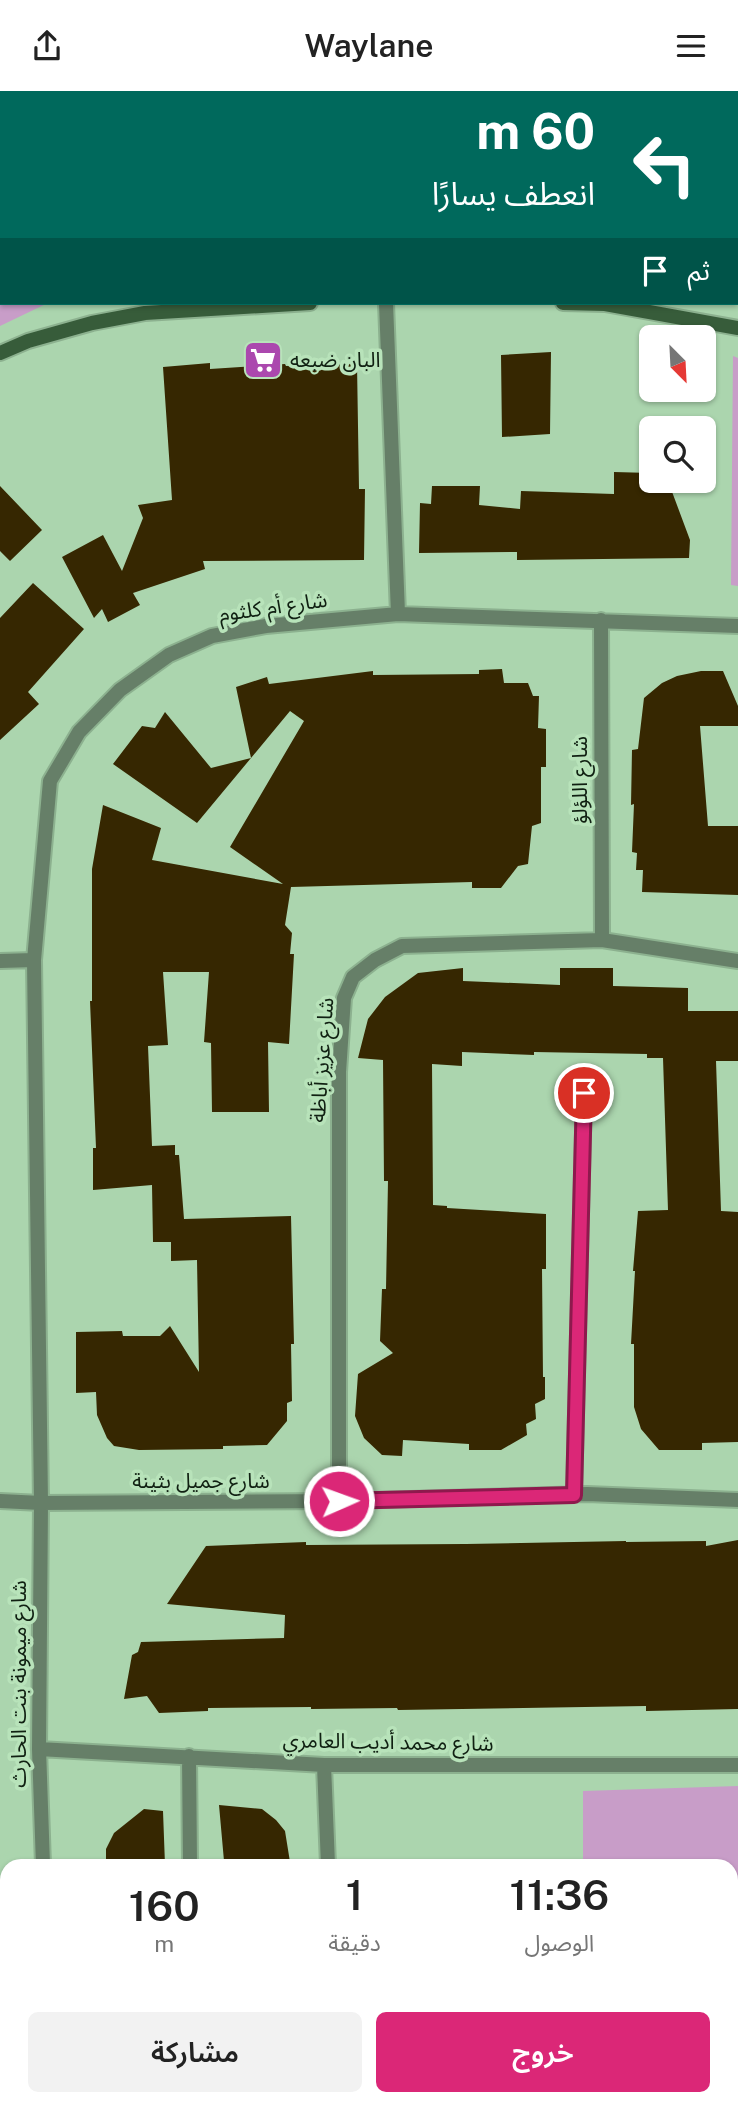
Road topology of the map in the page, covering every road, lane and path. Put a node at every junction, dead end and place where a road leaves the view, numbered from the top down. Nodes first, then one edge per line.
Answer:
1 (277, 305) edge
2 (386, 305) edge
3 (611, 305) edge
4 (738, 328) edge
5 (0, 353) edge
6 (398, 614) junction
7 (601, 620) junction
8 (738, 626) edge
9 (602, 940) junction
10 (34, 960) junction
11 (0, 961) edge
12 (738, 961) edge
13 (584, 1093) dead end
14 (574, 1495) junction
15 (738, 1500) edge
16 (0, 1501) edge
17 (339, 1501) junction
18 (41, 1503) junction
19 (39, 1749) junction
20 (189, 1756) junction
21 (324, 1765) junction
22 (738, 1765) edge
23 (43, 1859) edge
24 (190, 1859) edge
25 (328, 1859) edge

1 - 5 main road
2 - 6 street
3 - 4 main road
6 - 7 street, شارع أم كلثوم
6 - 10 street, شارع أم كلثوم
7 - 8 street, شارع أم كلثوم
7 - 9 street, شارع اللؤلؤ
9 - 12 street, شارع عزيز أباظة
9 - 17 street, شارع عزيز أباظة
10 - 11 street
10 - 18 street, شارع أم كلثوم
13 - 14 street
14 - 15 street, شارع جميل بثينة
14 - 17 street, شارع جميل بثينة
16 - 18 street, شارع جميل بثينة
17 - 18 street, شارع جميل بثينة
18 - 19 street, شارع ميمونة بنت الحارث
19 - 20 street, شارع محمد أديب العامري
19 - 23 street, شارع ميمونة بنت الحارث
20 - 21 street, شارع محمد أديب العامري
20 - 24 street
21 - 22 street, شارع محمد أديب العامري
21 - 25 street

